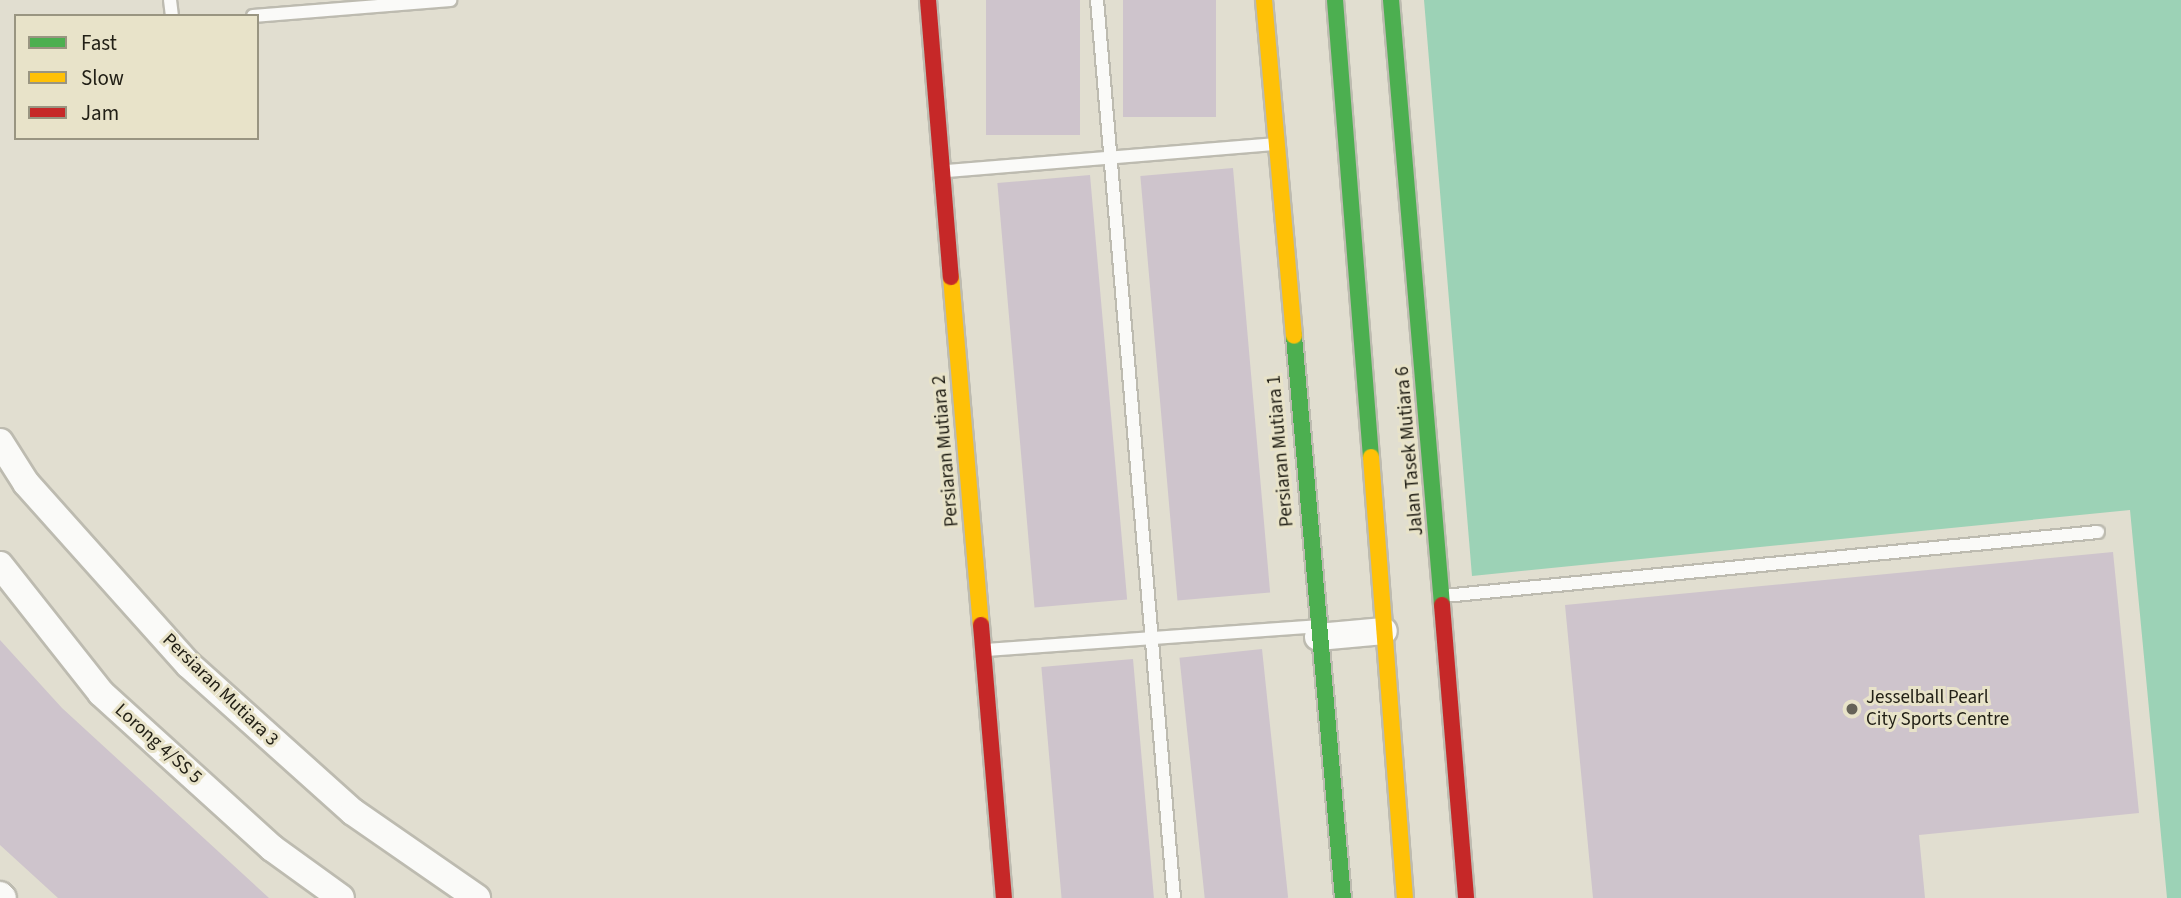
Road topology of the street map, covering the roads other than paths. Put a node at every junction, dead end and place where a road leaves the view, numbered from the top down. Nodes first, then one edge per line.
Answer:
1 (450, 0) edge
2 (928, 0) edge
3 (1097, 0) edge
4 (1264, 0) edge
5 (1335, 0) edge
6 (1391, 0) edge
7 (259, 16) edge
8 (1405, 143) junction
9 (1276, 144) junction
10 (1346, 146) junction
11 (1111, 156) junction
12 (943, 172) junction
13 (0, 442) edge
14 (2098, 532) dead end
15 (0, 565) edge
16 (1444, 596) junction
17 (1318, 631) junction
18 (1384, 631) junction
19 (1153, 637) junction
20 (984, 650) junction
21 (341, 898) edge
22 (477, 898) edge
23 (1004, 898) edge
24 (1174, 898) edge
25 (1343, 898) edge
26 (1405, 898) edge
27 (1466, 898) edge

1 - 7 lane
2 - 12 street, Persiaran Mutiara 2
3 - 11 lane
4 - 9 street, Persiaran Mutiara 1
5 - 10 street, Jalan Tasek Mutiara 6
6 - 8 street, Jalan Tasek Mutiara 6
8 - 10 street
8 - 16 street, Jalan Tasek Mutiara 6
9 - 11 lane
9 - 17 street, Persiaran Mutiara 1
10 - 18 street, Jalan Tasek Mutiara 6
11 - 12 lane
11 - 19 lane
12 - 20 street, Persiaran Mutiara 2
13 - 22 street, Persiaran Mutiara 3
14 - 16 lane
15 - 21 street, Lorong 4/SS 5
16 - 27 street, Jalan Tasek Mutiara 6
17 - 18 street
17 - 19 lane
17 - 25 street, Persiaran Mutiara 1
18 - 26 street, Jalan Tasek Mutiara 6
19 - 20 lane
19 - 24 lane
20 - 23 street, Persiaran Mutiara 2

